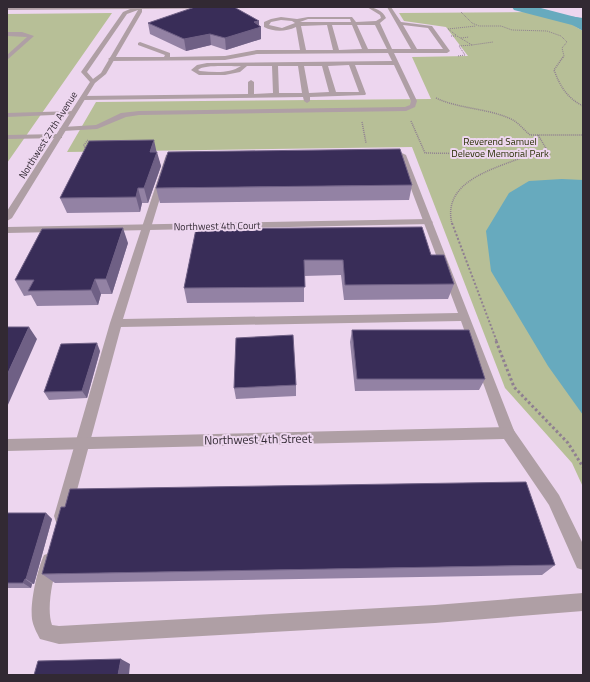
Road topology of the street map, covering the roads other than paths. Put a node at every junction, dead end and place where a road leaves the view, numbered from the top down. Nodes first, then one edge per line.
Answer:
1 (140, 7) edge
2 (212, 7) edge
3 (250, 7) edge
4 (369, 7) edge
5 (389, 7) edge
6 (7, 9) edge
7 (298, 22) junction
8 (354, 23) junction
9 (378, 23) junction
10 (399, 23) junction
11 (329, 24) junction
12 (7, 34) edge
13 (140, 44) dead end
14 (336, 51) junction
15 (366, 51) junction
16 (390, 51) junction
17 (415, 51) junction
18 (303, 52) junction
19 (7, 58) edge
20 (167, 58) junction
21 (111, 59) junction
22 (396, 63) junction
23 (246, 64) junction
24 (275, 64) junction
25 (300, 64) junction
26 (325, 64) junction
27 (352, 64) junction
28 (93, 82) junction
29 (251, 82) dead end
30 (306, 95) junction
31 (333, 95) junction
32 (251, 96) junction
33 (276, 96) junction
34 (83, 98) junction
35 (307, 111) junction
36 (74, 113) junction
37 (7, 115) edge
38 (64, 129) junction
39 (59, 136) junction
40 (7, 137) edge
41 (7, 218) edge
42 (428, 222) junction
43 (147, 227) junction
44 (7, 230) edge
45 (465, 317) junction
46 (116, 323) junction
47 (508, 433) junction
48 (82, 444) junction
49 (7, 445) edge
50 (583, 562) edge
51 (583, 602) edge

1 - 2 street
1 - 6 street
1 - 21 street, Northwest 27th Avenue
1 - 28 street
2 - 3 street
4 - 9 street
5 - 10 street
7 - 7 street
7 - 8 street
7 - 11 street
7 - 18 street
8 - 9 street
8 - 11 street
8 - 15 street
9 - 16 street
10 - 17 street
10 - 17 street
11 - 14 street
12 - 19 street
13 - 20 street
14 - 15 street
14 - 18 street
15 - 16 street
16 - 17 street
16 - 22 street
18 - 20 street
20 - 21 street
21 - 28 street, Northwest 27th Avenue
22 - 27 street
22 - 35 street
23 - 23 street
23 - 24 street
24 - 25 street
24 - 33 street
25 - 26 street
25 - 30 street
26 - 27 street
26 - 31 street
27 - 31 street
28 - 34 street, Northwest 27th Avenue
29 - 32 street
30 - 31 street
30 - 33 street
30 - 35 street
32 - 33 street
32 - 34 street
34 - 36 street, Northwest 27th Avenue
35 - 38 street
36 - 37 street
36 - 38 street, Northwest 27th Avenue
38 - 39 street, Northwest 27th Avenue
39 - 40 street
39 - 41 street, Northwest 27th Avenue
42 - 43 street, Northwest 4th Court
42 - 43 street
42 - 45 street
43 - 44 street, Northwest 4th Court
43 - 46 street
45 - 46 street
45 - 47 street
46 - 48 street
47 - 48 street, Northwest 4th Street
47 - 50 street
48 - 49 street, Northwest 4th Street
48 - 51 street

